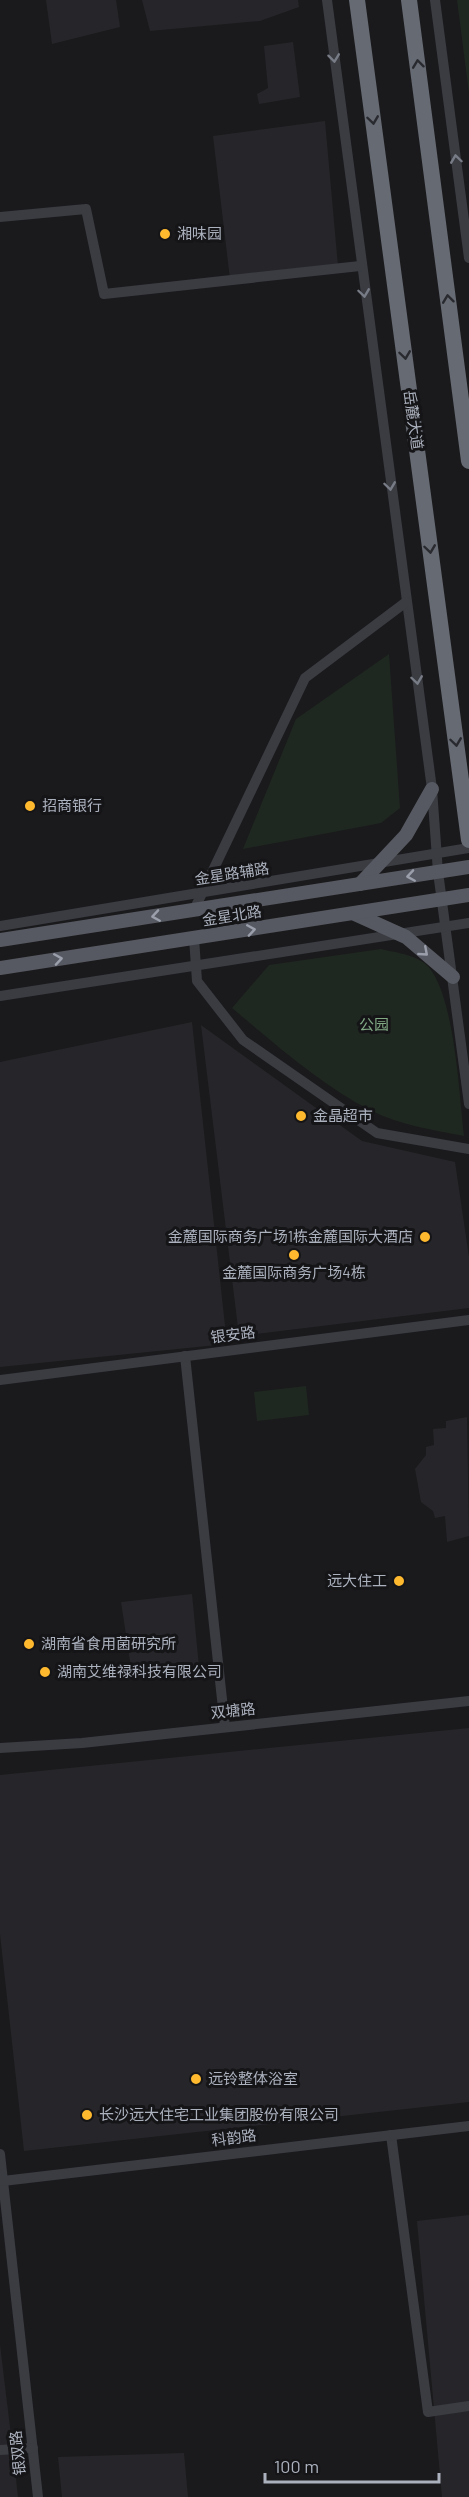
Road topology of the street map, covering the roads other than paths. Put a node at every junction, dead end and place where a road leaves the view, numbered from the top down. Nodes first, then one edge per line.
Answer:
1 (327, 0) edge
2 (357, 0) edge
3 (409, 0) edge
4 (435, 0) edge
5 (0, 217) edge
6 (469, 258) edge
7 (360, 266) junction
8 (469, 461) edge
9 (406, 602) junction
10 (432, 789) junction
11 (469, 840) edge
12 (469, 848) edge
13 (436, 854) junction
14 (378, 865) junction
15 (469, 867) edge
16 (438, 872) junction
17 (360, 884) junction
18 (469, 896) edge
19 (443, 900) junction
20 (194, 910) junction
21 (355, 914) junction
22 (469, 923) edge
23 (0, 926) edge
24 (446, 927) junction
25 (400, 934) junction
26 (194, 938) junction
27 (0, 940) edge
28 (197, 967) junction
29 (0, 968) edge
30 (453, 977) junction
31 (0, 996) edge
32 (469, 1104) edge
33 (469, 1149) edge
34 (469, 1320) edge
35 (185, 1356) junction
36 (0, 1380) edge
37 (469, 1701) edge
38 (225, 1727) junction
39 (0, 1748) edge
40 (469, 2126) edge
41 (391, 2135) junction
42 (0, 2154) edge
43 (3, 2181) junction
44 (4, 2232) edge
45 (469, 2406) edge
46 (33, 2448) junction
47 (0, 2450) edge
48 (38, 2497) edge

1 -> 7 street
2 -> 11 highway, 岳麓大道
8 -> 3 highway
6 -> 4 street
5 - 7 street
7 -> 9 street
9 -> 10 street
9 - 20 street
10 - 13 street
10 - 14 main road
12 - 13 street, 金星路辅路
13 - 14 street, 金星路辅路
13 - 16 street
14 - 17 main road
14 - 23 street, 金星路辅路
15 - 16 main road, 金星北路
16 -> 17 main road, 金星北路
16 - 19 street
17 - 20 main road, 金星北路
18 - 19 main road, 金星北路
19 - 21 main road, 金星北路
19 - 24 street
20 -> 27 main road, 金星北路
21 - 25 main road
26 -> 21 main road, 金星北路
22 - 24 street
24 - 25 street
24 - 30 street
25 - 28 street
25 -> 30 main road
26 - 28 street
29 -> 26 main road, 金星北路
28 - 31 street
28 - 33 street
30 - 32 street
34 - 35 street, 银安路
35 - 36 street, 银安路
35 - 38 street
37 - 38 street, 双塘路
38 - 39 street, 双塘路
40 - 41 street, 科韵路
41 - 43 street, 科韵路
41 - 45 street
42 - 43 street, 银双路
43 - 44 street, 银双路
44 - 46 street, 银双路
46 - 47 street
46 - 48 street, 银双路

